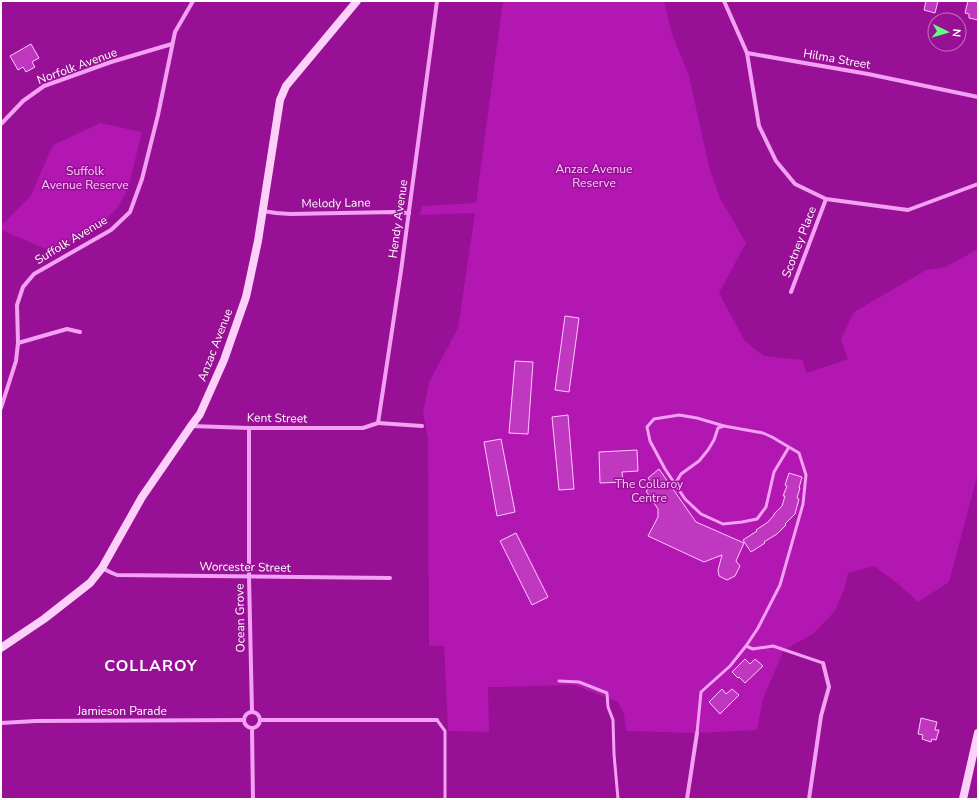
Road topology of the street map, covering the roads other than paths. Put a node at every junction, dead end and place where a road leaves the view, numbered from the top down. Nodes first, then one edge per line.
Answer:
1 (193, 1) edge
2 (357, 1) edge
3 (438, 1) edge
4 (724, 1) edge
5 (172, 44) junction
6 (747, 53) junction
7 (978, 97) edge
8 (1, 124) edge
9 (978, 184) edge
10 (826, 199) junction
11 (263, 211) junction
12 (409, 213) junction
13 (791, 292) dead end
14 (80, 332) dead end
15 (18, 343) junction
16 (1, 408) edge
17 (378, 423) junction
18 (191, 426) junction
19 (422, 426) dead end
20 (724, 426) junction
21 (249, 428) junction
22 (789, 448) junction
23 (675, 484) junction
24 (102, 568) junction
25 (249, 577) junction
26 (390, 578) dead end
27 (746, 646) junction
28 (1, 648) edge
29 (823, 663) joint
30 (559, 681) dead end
31 (252, 712) junction
32 (244, 720) junction
33 (260, 720) junction
34 (437, 720) joint
35 (1, 723) edge
36 (252, 729) junction
37 (697, 733) joint
38 (978, 733) edge
39 (254, 799) edge
40 (445, 799) edge
41 (618, 799) edge
42 (687, 799) edge
43 (809, 799) edge
44 (963, 799) edge

1 - 5 street, Suffolk Avenue
2 - 11 street, Anzac Avenue
3 - 12 street, Hendy Avenue
4 - 6 street
5 - 8 street, Norfolk Avenue
5 - 15 street, Suffolk Avenue
6 - 7 street, Hilma Street
6 - 10 street
9 - 10 street
10 - 13 street, Scotney Place
11 - 12 street, Melody Lane
11 - 18 street, Anzac Avenue
12 - 17 street, Hendy Avenue
14 - 15 street
15 - 16 street, Suffolk Avenue
17 - 19 street
17 - 21 street, Kent Street
18 - 21 street, Kent Street
18 - 24 street, Anzac Avenue
20 - 22 lane
20 - 23 lane
20 - 23 lane
21 - 25 street, Ocean Grove
22 - 23 lane
22 - 27 lane
24 - 25 street, Worcester Street
24 - 28 street, Anzac Avenue
25 - 26 street, Worcester Street
25 - 31 street, Ocean Grove
27 - 29 lane
27 - 37 lane
29 - 43 street
30 - 41 lane
31 - 32 street
31 - 33 street
32 - 35 street, Jamieson Parade
32 - 36 street
33 - 34 street
33 - 36 street
34 - 40 lane
36 - 39 street
37 - 42 street
38 - 44 street

